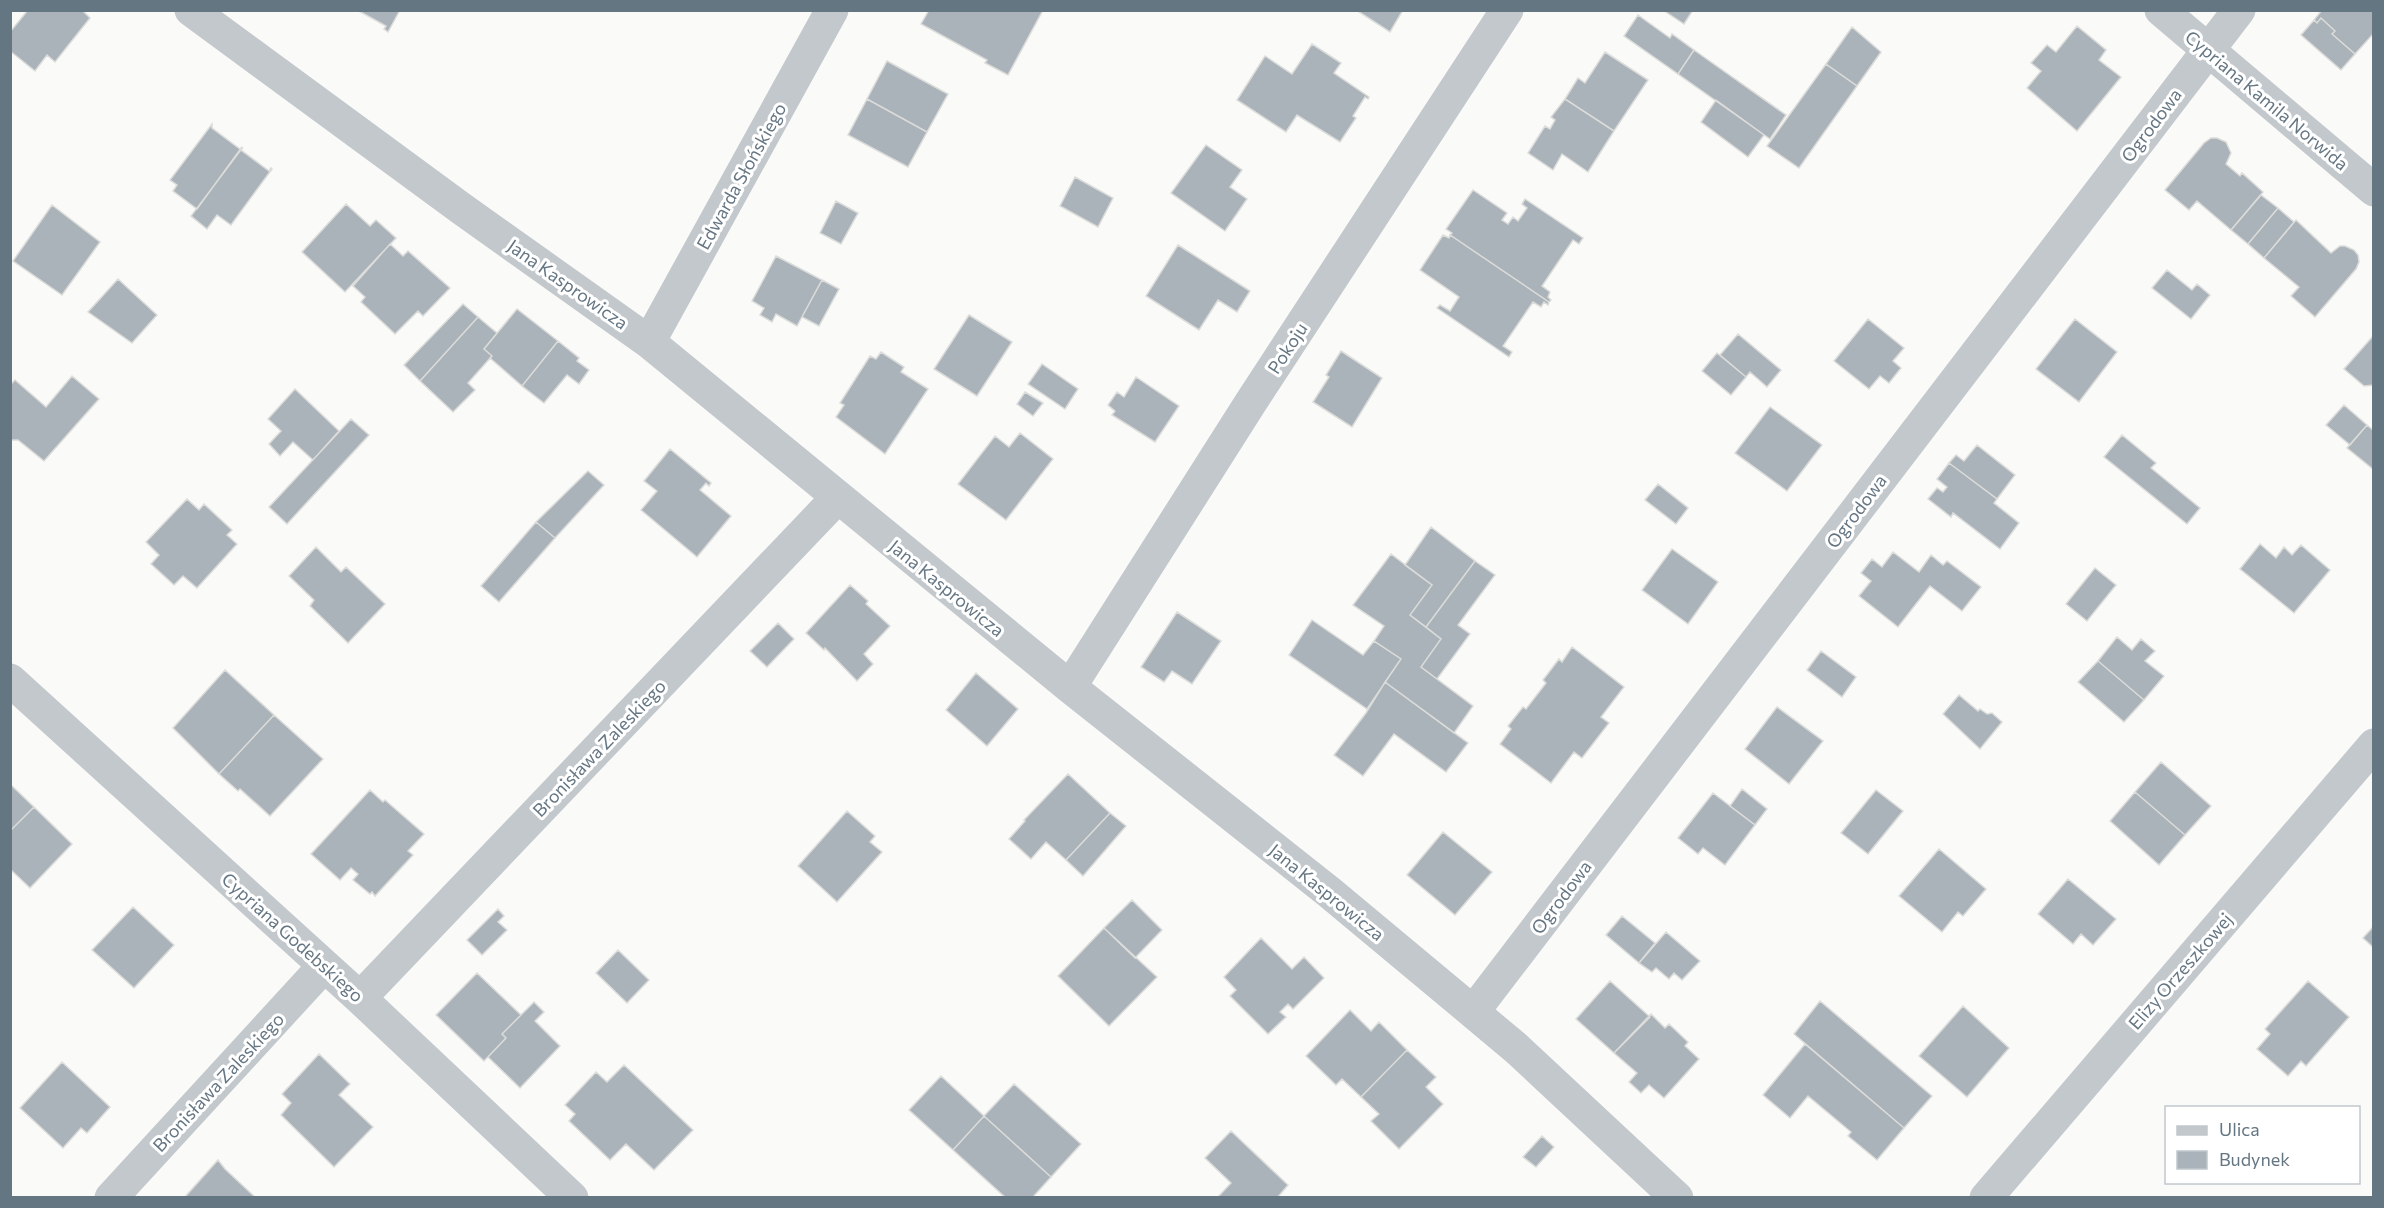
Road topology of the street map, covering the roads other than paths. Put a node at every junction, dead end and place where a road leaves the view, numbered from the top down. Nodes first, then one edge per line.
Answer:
1 (832, 10) edge
2 (1507, 10) edge
3 (2161, 10) edge
4 (2239, 10) edge
5 (192, 11) edge
6 (2209, 50) junction
7 (2373, 190) edge
8 (649, 342) junction
9 (837, 498) junction
10 (10, 680) edge
11 (1070, 687) junction
12 (2373, 745) edge
13 (324, 966) junction
14 (360, 998) junction
15 (1473, 1012) junction
16 (111, 1197) edge
17 (572, 1197) edge
18 (1677, 1197) edge
19 (1986, 1197) edge

1 - 8 street, Edwarda Słońskiego
2 - 11 street, Pokoju
3 - 6 street, Cypriana Kamila Norwida
4 - 6 street, Ogrodowa
5 - 8 street, Jana Kasprowicza
6 - 7 street, Cypriana Kamila Norwida
6 - 15 street, Ogrodowa
8 - 9 street, Jana Kasprowicza
9 - 11 street, Jana Kasprowicza
9 - 14 street, Bronisława Zaleskiego
10 - 13 street, Cypriana Godebskiego
11 - 15 street, Jana Kasprowicza
12 - 19 street, Elizy Orzeszkowej
13 - 14 street, Cypriana Godebskiego
13 - 16 street, Bronisława Zaleskiego
14 - 17 street, Cypriana Godebskiego
15 - 18 street, Jana Kasprowicza

